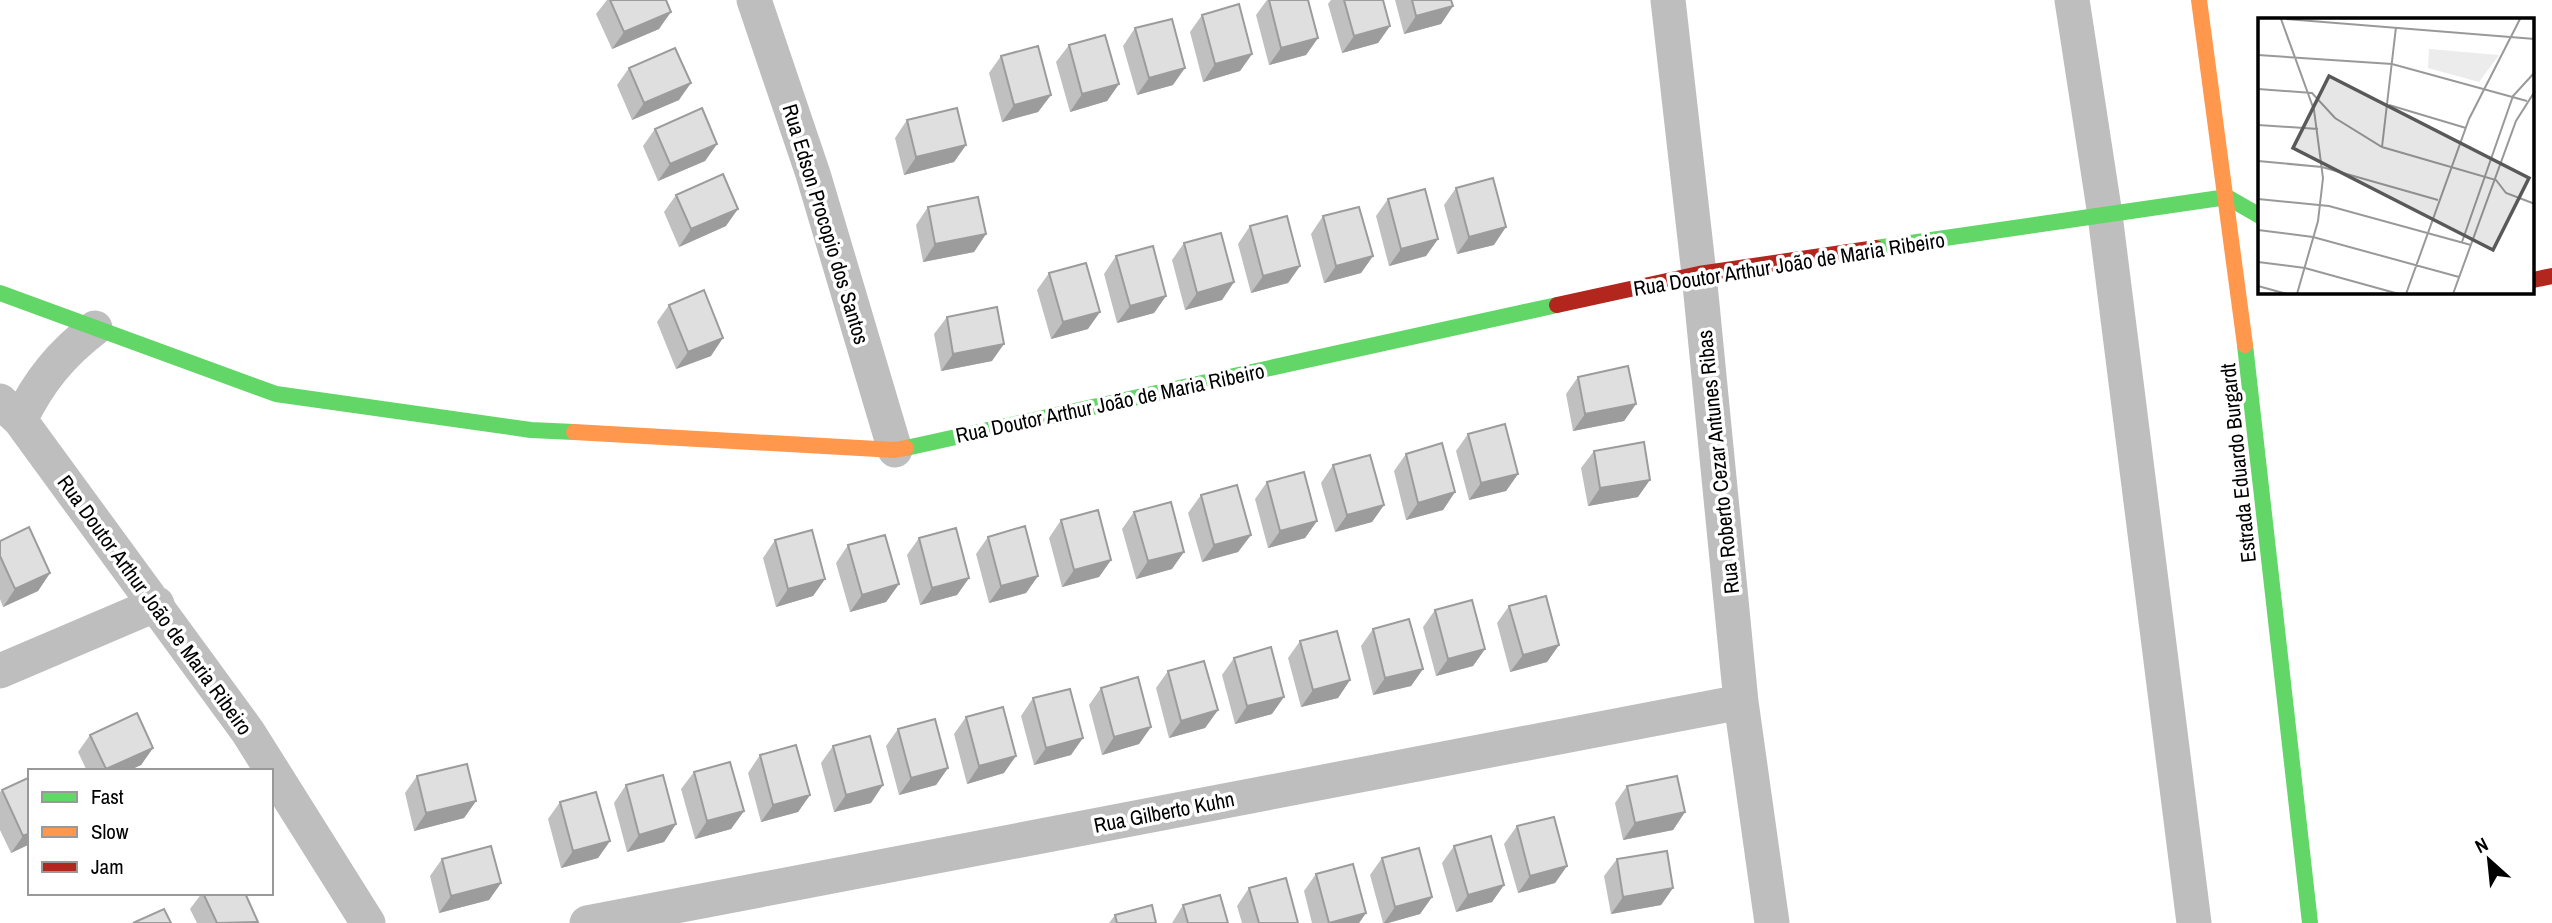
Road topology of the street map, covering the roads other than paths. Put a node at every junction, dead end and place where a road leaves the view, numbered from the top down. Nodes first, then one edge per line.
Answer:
1 (754, 0) edge
2 (1668, 0) edge
3 (2072, 0) edge
4 (2199, 0) edge
5 (2227, 197) junction
6 (2105, 215) junction
7 (2258, 215) edge
8 (1699, 274) junction
9 (2552, 276) edge
10 (2534, 280) edge
11 (0, 293) edge
12 (95, 328) junction
13 (10, 410) edge
14 (895, 450) junction
15 (157, 604) junction
16 (0, 671) edge
17 (1741, 702) junction
18 (271, 769) edge
19 (273, 772) edge
20 (368, 923) edge
21 (587, 923) edge
22 (1772, 923) edge
23 (2194, 923) edge
24 (2310, 923) edge

1 - 14 street, Rua Edson Procopio dos Santos
2 - 8 street, Rua Roberto Cezar Antunes Ribas
3 - 6 street
4 - 5 street, Estrada Eduardo Burgardt
5 - 6 street, Rua Doutor Arthur João de Maria Ribeiro
5 - 7 street
5 - 24 street, Estrada Eduardo Burgardt
6 - 8 street, Rua Doutor Arthur João de Maria Ribeiro
6 - 23 street
8 - 14 street, Rua Doutor Arthur João de Maria Ribeiro
8 - 17 street, Rua Roberto Cezar Antunes Ribas
9 - 10 street
11 - 12 street, Rua Doutor Arthur João de Maria Ribeiro
12 - 13 street
12 - 14 street, Rua Doutor Arthur João de Maria Ribeiro
13 - 15 street, Rua Doutor Arthur João de Maria Ribeiro
15 - 16 street
15 - 18 street, Rua Doutor Arthur João de Maria Ribeiro
17 - 21 street, Rua Gilberto Kuhn
17 - 22 street, Rua Roberto Cezar Antunes Ribas
19 - 20 street, Rua Doutor Arthur João de Maria Ribeiro

